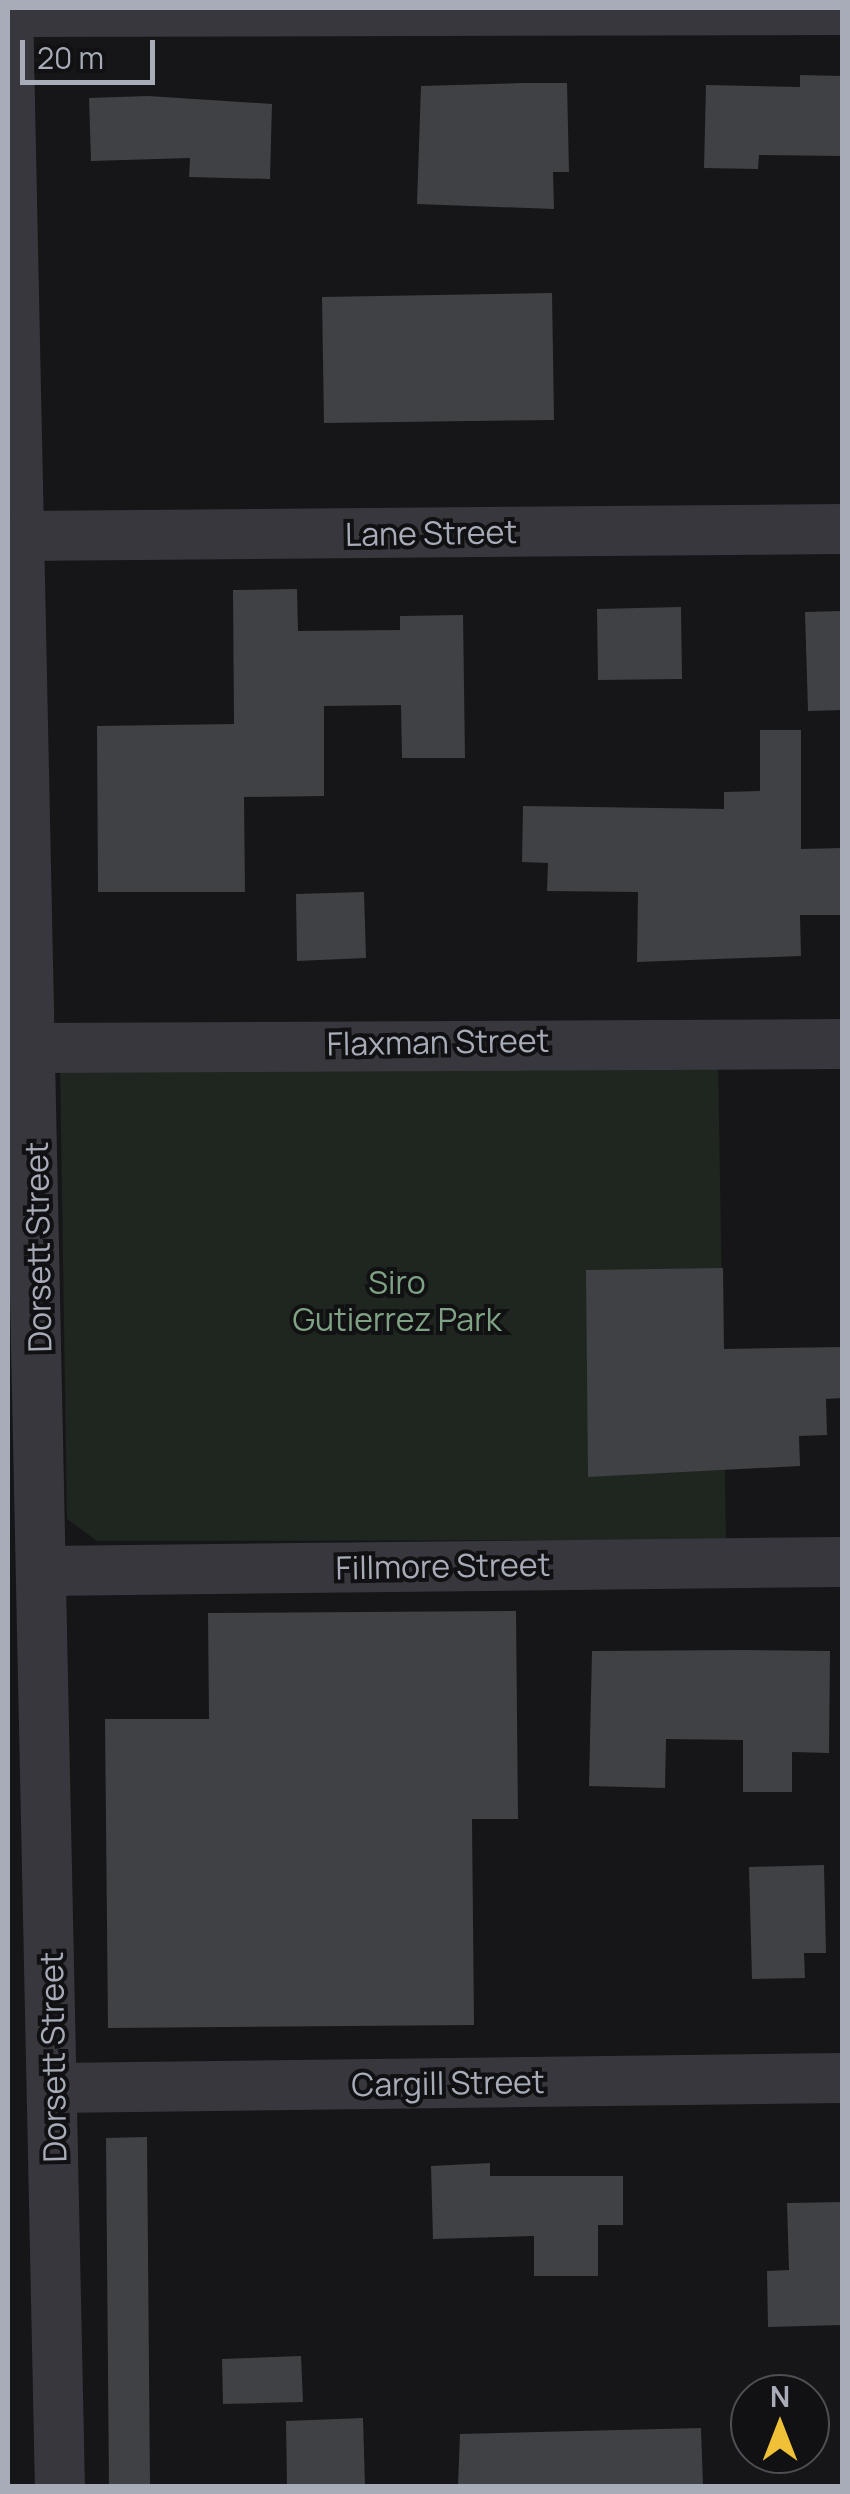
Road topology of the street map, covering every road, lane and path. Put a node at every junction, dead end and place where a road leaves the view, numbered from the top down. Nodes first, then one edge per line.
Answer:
1 (8, 10) edge
2 (842, 10) edge
3 (842, 529) edge
4 (20, 536) junction
5 (842, 1044) edge
6 (34, 1048) junction
7 (842, 1562) edge
8 (44, 1571) junction
9 (842, 2078) edge
10 (54, 2088) junction
11 (60, 2486) edge

1 - 2 street
1 - 4 street, Dorsett Street
3 - 4 street, Lane Street
4 - 6 street, Dorsett Street
5 - 6 street, Flaxman Street
6 - 8 street, Dorsett Street
7 - 8 street, Fillmore Street
8 - 10 street, Dorsett Street
9 - 10 street, Cargill Street
10 - 11 street, Dorsett Street

